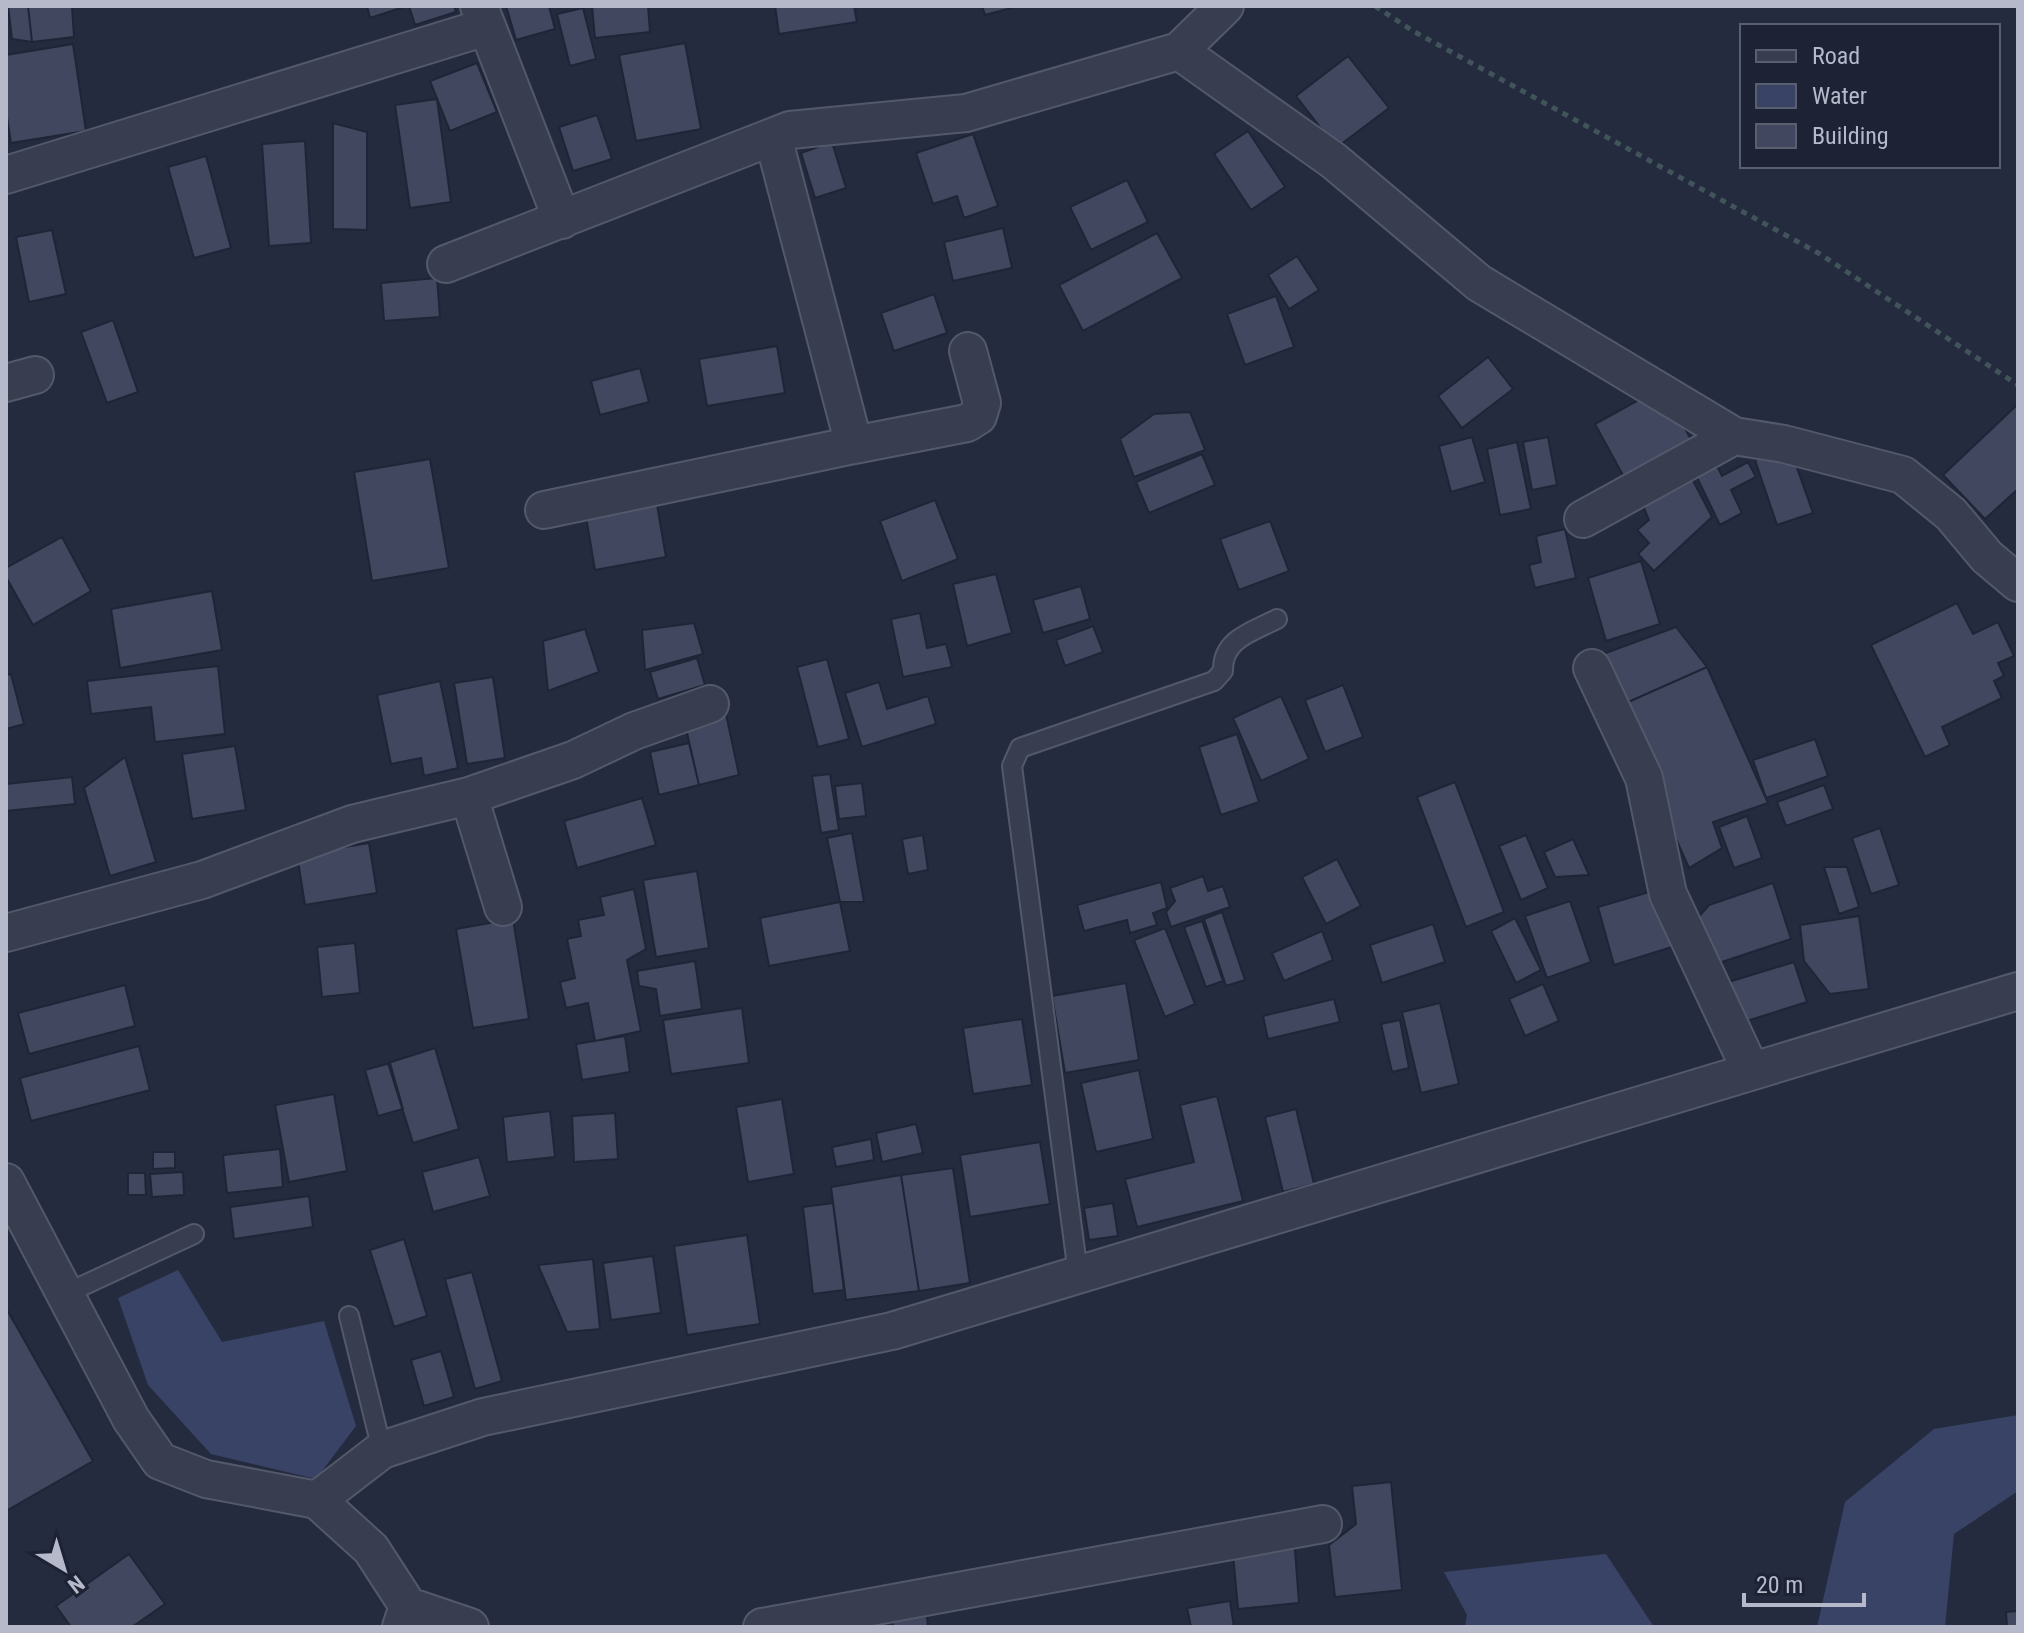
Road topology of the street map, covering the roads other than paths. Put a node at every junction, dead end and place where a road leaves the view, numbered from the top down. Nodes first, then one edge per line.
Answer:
1 (1225, 6) edge
2 (482, 16) edge
3 (1179, 51) junction
4 (773, 137) junction
5 (6, 175) edge
6 (562, 220) junction
7 (446, 264) dead end
8 (968, 351) dead end
9 (1734, 436) junction
10 (854, 445) junction
11 (544, 510) dead end
12 (1583, 519) dead end
13 (2018, 583) edge
14 (1277, 619) dead end
15 (1592, 668) dead end
16 (710, 704) dead end
17 (469, 796) junction
18 (503, 907) dead end
19 (6, 933) edge
20 (2018, 991) edge
21 (1751, 1071) junction
22 (6, 1182) edge
23 (194, 1234) dead end
24 (1078, 1274) junction
25 (65, 1294) junction
26 (349, 1316) dead end
27 (382, 1450) junction
28 (317, 1500) junction
29 (1323, 1524) dead end
30 (404, 1616) edge
31 (470, 1627) edge
32 (762, 1627) edge

1 - 3 street
2 - 5 street
2 - 6 street
3 - 4 street
3 - 9 street
4 - 6 street
4 - 10 street
6 - 7 street
8 - 10 street
9 - 12 street
9 - 13 street
10 - 11 street
14 - 24 lane
15 - 21 street
16 - 17 street
17 - 18 street
17 - 19 street
20 - 21 street
21 - 24 street
22 - 25 street
23 - 25 lane
24 - 27 street
25 - 28 street
26 - 27 lane
27 - 28 street
28 - 30 street
29 - 32 street
30 - 31 street

